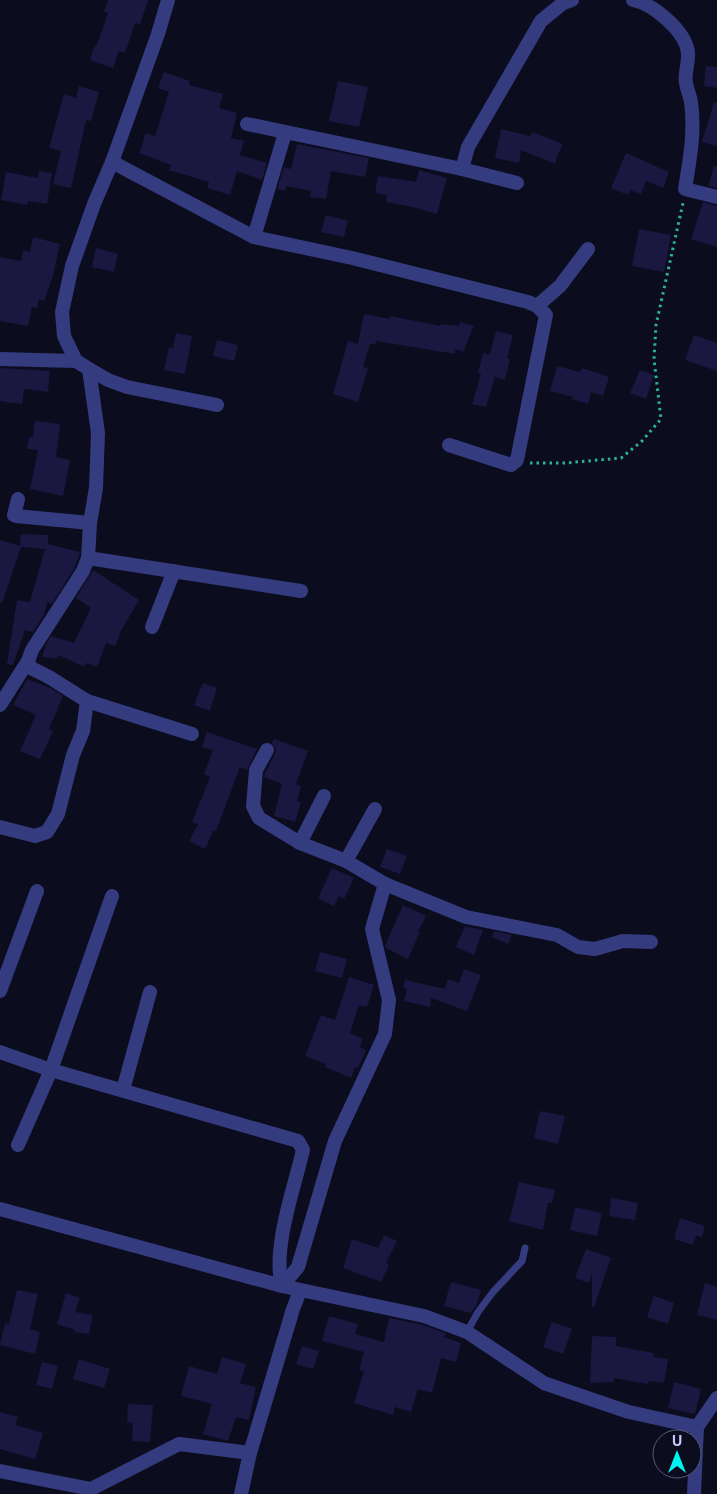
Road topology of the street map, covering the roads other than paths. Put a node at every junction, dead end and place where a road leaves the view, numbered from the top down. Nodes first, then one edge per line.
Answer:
1 (168, 0) edge
2 (572, 0) edge
3 (635, 0) edge
4 (247, 124) dead end
5 (285, 133) junction
6 (112, 162) junction
7 (462, 168) junction
8 (516, 183) dead end
9 (717, 197) edge
10 (254, 237) junction
11 (588, 249) dead end
12 (536, 306) junction
13 (0, 359) edge
14 (76, 361) junction
15 (89, 369) junction
16 (217, 405) dead end
17 (449, 445) dead end
18 (18, 499) dead end
19 (90, 524) junction
20 (88, 558) junction
21 (174, 571) junction
22 (301, 590) dead end
23 (152, 628) dead end
24 (28, 661) junction
25 (87, 700) junction
26 (0, 705) edge
27 (192, 734) dead end
28 (267, 750) dead end
29 (324, 796) dead end
30 (375, 809) dead end
31 (0, 826) edge
32 (300, 843) junction
33 (346, 861) junction
34 (385, 884) junction
35 (37, 891) dead end
36 (112, 896) dead end
37 (651, 942) dead end
38 (0, 991) edge
39 (150, 992) dead end
40 (0, 1052) edge
41 (51, 1070) junction
42 (123, 1090) junction
43 (18, 1146) dead end
44 (0, 1210) edge
45 (525, 1248) dead end
46 (282, 1286) junction
47 (300, 1291) junction
48 (467, 1332) junction
49 (717, 1398) edge
50 (697, 1427) junction
51 (250, 1453) junction
52 (0, 1471) edge
53 (241, 1494) edge
54 (694, 1494) edge

1 - 6 street
2 - 7 street
3 - 9 street
4 - 5 street
5 - 7 street
5 - 10 street
6 - 10 street
6 - 14 street
7 - 8 street
10 - 12 street
11 - 12 street
12 - 17 street
13 - 14 street
14 - 15 street
15 - 16 street
15 - 19 street
18 - 19 street
19 - 20 street
20 - 21 street
20 - 24 street
21 - 22 street
21 - 23 street
24 - 25 street
24 - 26 street
25 - 27 street
25 - 31 street
28 - 32 street
29 - 32 street
30 - 33 street
32 - 33 street
33 - 34 street
34 - 37 street
34 - 46 street
35 - 38 street
36 - 41 street
39 - 42 street
40 - 41 street
41 - 42 street
41 - 43 street
42 - 46 street
44 - 46 street
45 - 48 lane
46 - 47 street
47 - 48 street
47 - 51 street
48 - 50 street
49 - 50 street
50 - 54 street
51 - 52 street
51 - 53 street

